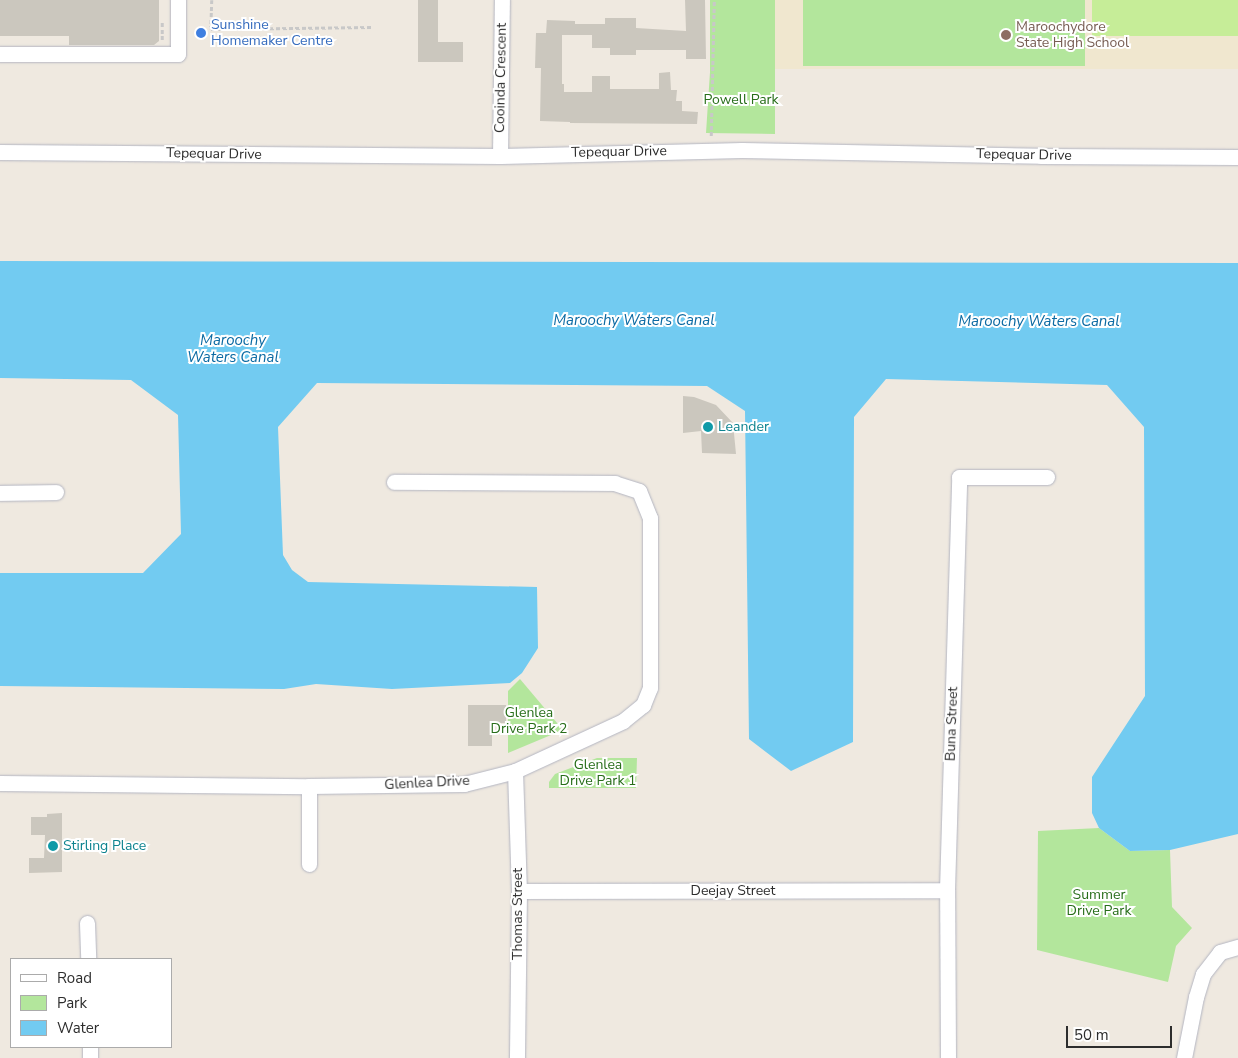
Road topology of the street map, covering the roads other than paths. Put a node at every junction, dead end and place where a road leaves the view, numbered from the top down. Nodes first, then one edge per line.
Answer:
1 (178, 0) edge
2 (502, 0) edge
3 (0, 54) edge
4 (0, 152) edge
5 (500, 156) junction
6 (1238, 157) edge
7 (1047, 477) dead end
8 (394, 482) dead end
9 (56, 492) dead end
10 (0, 493) edge
11 (515, 771) junction
12 (0, 784) edge
13 (309, 786) junction
14 (309, 864) dead end
15 (946, 890) junction
16 (519, 891) junction
17 (88, 923) dead end
18 (1238, 947) edge
19 (88, 958) edge
20 (517, 1058) edge
21 (948, 1058) edge
22 (1184, 1058) edge

1 - 3 street
2 - 5 street, Cooinda Crescent
4 - 5 street, Tepequar Drive
5 - 6 street, Tepequar Drive
7 - 15 street, Buna Street
8 - 11 street, Glenlea Drive
9 - 10 street
11 - 13 street, Glenlea Drive
11 - 16 street, Thomas Street
12 - 13 street, Glenlea Drive
13 - 14 street
15 - 16 street, Deejay Street
15 - 21 street, Buna Street
16 - 20 street, Thomas Street
17 - 19 street
18 - 22 street

